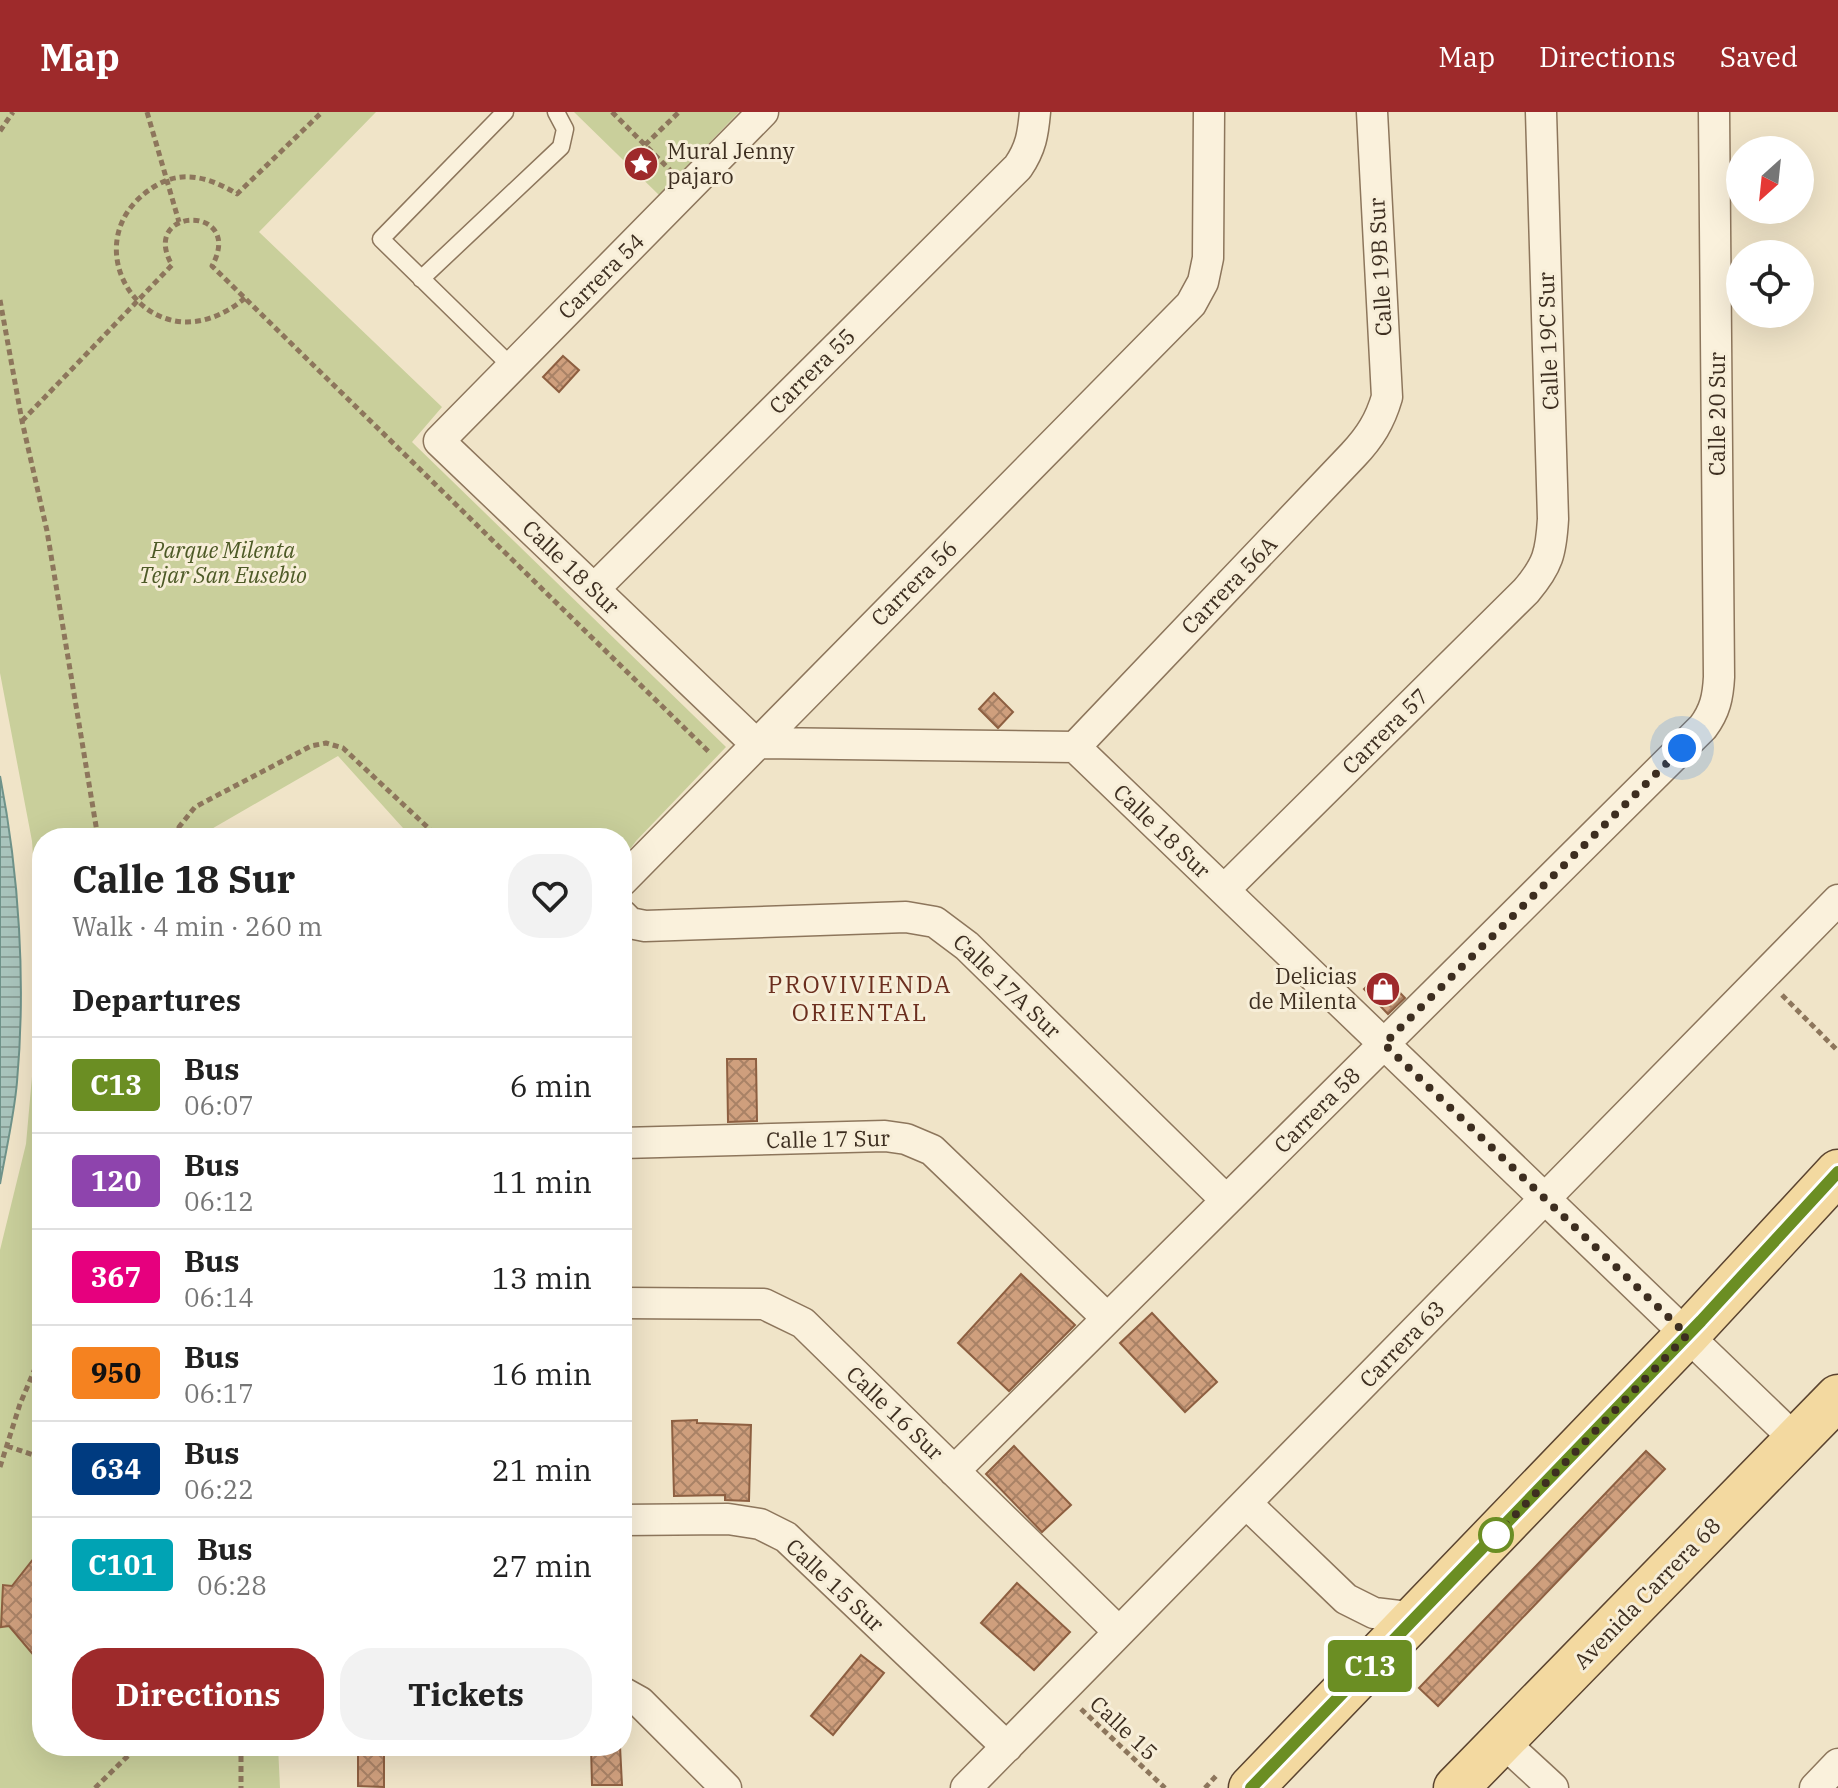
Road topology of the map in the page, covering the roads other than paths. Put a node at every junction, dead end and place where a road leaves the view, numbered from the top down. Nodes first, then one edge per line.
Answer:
1 (505, 112) edge
2 (556, 112) edge
3 (763, 112) edge
4 (1035, 112) edge
5 (1209, 112) edge
6 (1372, 112) edge
7 (1541, 112) edge
8 (1714, 112) edge
9 (421, 279) junction
10 (512, 367) junction
11 (1380, 421) joint
12 (439, 441) joint
13 (1545, 569) joint
14 (594, 589) junction
15 (1712, 715) joint
16 (755, 743) junction
17 (1075, 747) junction
18 (632, 871) edge
19 (1224, 890) junction
20 (1838, 900) edge
21 (632, 921) edge
22 (1384, 1044) junction
23 (632, 1143) edge
24 (1838, 1172) edge
25 (1545, 1199) junction
26 (1226, 1200) junction
27 (632, 1303) edge
28 (1107, 1318) junction
29 (1687, 1335) junction
30 (1838, 1397) edge
31 (1796, 1440) junction
32 (954, 1471) junction
33 (1246, 1503) junction
34 (632, 1520) edge
35 (1416, 1618) junction
36 (1119, 1632) junction
37 (632, 1698) edge
38 (1502, 1741) junction
39 (1007, 1747) junction
40 (1838, 1764) edge
41 (726, 1788) edge
42 (966, 1788) edge
43 (1251, 1788) edge
44 (1456, 1788) edge
45 (1553, 1788) edge
46 (1815, 1788) edge

1 - 9 lane
2 - 9 lane
3 - 10 street, Carrera 54
4 - 14 street, Carrera 55
5 - 16 street, Carrera 56
6 - 11 street, Calle 19B Sur
7 - 13 street, Calle 19C Sur
8 - 15 street, Calle 20 Sur
9 - 10 lane
10 - 12 street, Carrera 54
11 - 17 street, Carrera 56A
12 - 14 street, Calle 18 Sur
13 - 19 street, Carrera 57
14 - 16 street, Calle 18 Sur
15 - 22 street, Carrera 58
16 - 17 street
16 - 18 street, Carrera 56
17 - 19 street, Calle 18 Sur
19 - 22 street, Calle 18 Sur
20 - 25 street, Carrera 63
21 - 26 street, Calle 17A Sur
22 - 25 street, Calle 18 Sur
22 - 26 street, Carrera 58
23 - 28 street, Calle 17 Sur
24 - 29 main road
25 - 29 street, Calle 18 Sur
25 - 33 street, Carrera 63
26 - 28 street, Carrera 58
27 - 32 street, Calle 16 Sur
28 - 32 street, Carrera 58
29 - 31 street, Calle 18 Sur
29 - 35 main road
30 - 31 main road, Avenida Carrera 68
31 - 38 main road, Avenida Carrera 68
32 - 36 street, Calle 16 Sur
33 - 35 street
33 - 36 street, Carrera 63
34 - 39 street, Calle 15 Sur
35 - 43 main road
36 - 39 street, Carrera 63
37 - 41 street
38 - 44 main road, Avenida Carrera 68
38 - 45 street
39 - 42 street, Carrera 63
40 - 46 street

